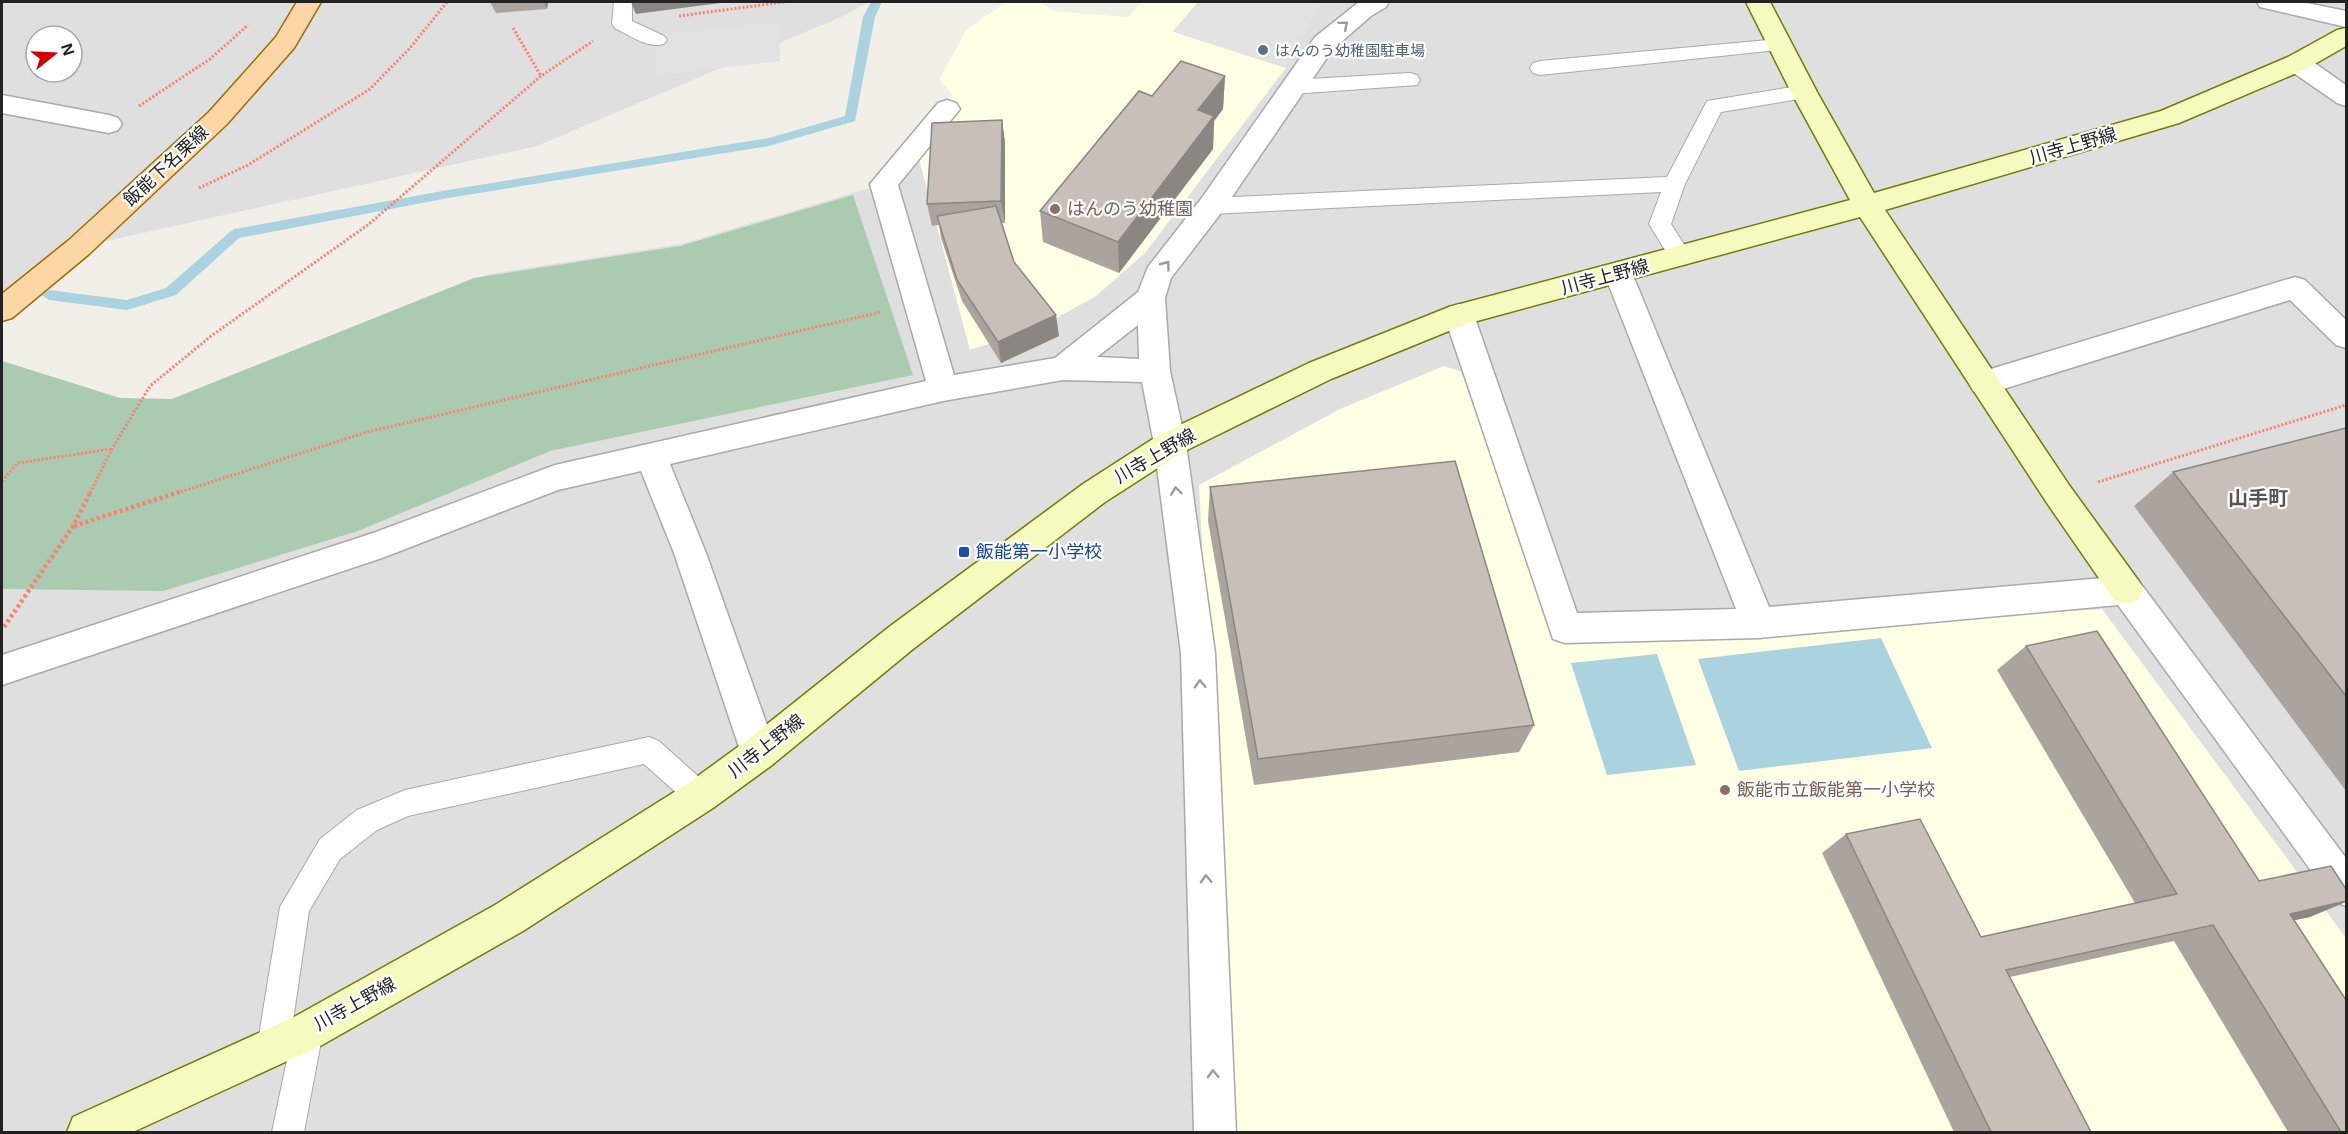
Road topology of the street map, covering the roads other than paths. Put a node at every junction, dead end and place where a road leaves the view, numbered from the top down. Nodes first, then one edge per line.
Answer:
1 (309, 2) edge
2 (623, 2) edge
3 (1377, 2) edge
4 (1758, 2) edge
5 (2269, 2) edge
6 (2346, 19) edge
7 (2346, 36) edge
8 (657, 39) dead end
9 (1779, 45) junction
10 (2297, 63) junction
11 (1540, 68) dead end
12 (1410, 80) dead end
13 (1293, 87) junction
14 (1804, 92) junction
15 (2346, 97) edge
16 (2, 104) edge
17 (947, 110) dead end
18 (109, 124) road end
19 (1674, 184) junction
20 (1867, 205) junction
21 (1211, 206) junction
22 (1682, 256) junction
23 (1618, 273) junction
24 (1150, 298) junction
25 (2, 310) edge
26 (1459, 315) junction
27 (2346, 337) edge
28 (1063, 368) junction
29 (1155, 371) junction
30 (1984, 383) junction
31 (943, 389) junction
32 (1170, 444) junction
33 (650, 455) junction
34 (2126, 590) junction
35 (1759, 623) junction
36 (2, 670) edge
37 (759, 753) junction
38 (700, 796) junction
39 (2346, 888) edge
40 (308, 1031) junction
41 (273, 1048) junction
42 (88, 1132) edge
43 (288, 1132) edge
44 (1215, 1132) edge

1 - 25 main road, 飯能下名栗線
2 - 8 lane
13 -> 3 street
4 - 9 street
5 - 6 street
7 - 10 street, 川寺上野線
9 - 11 lane
9 - 14 street
10 - 15 street
10 - 20 street, 川寺上野線
12 - 13 lane
13 - 21 street
14 - 19 lane
14 - 20 street
16 - 18 street
17 - 31 street
19 - 21 lane
19 - 22 lane
20 - 22 street, 川寺上野線
20 - 30 street
24 -> 21 street
22 - 23 street, 川寺上野線
23 - 26 street, 川寺上野線
23 - 35 street
24 - 28 street
24 - 29 street
26 - 32 street, 川寺上野線
26 - 35 street
27 - 30 street
28 - 29 street
28 - 31 street
29 - 32 street
30 - 34 street
31 - 33 street
32 - 37 street, 川寺上野線
44 -> 32 street
33 - 36 street
33 - 37 street
34 - 35 street
34 - 39 street
37 - 38 street, 川寺上野線
38 - 40 street, 川寺上野線
38 - 41 lane
40 - 41 street, 川寺上野線
40 - 43 lane
41 - 42 street, 川寺上野線

